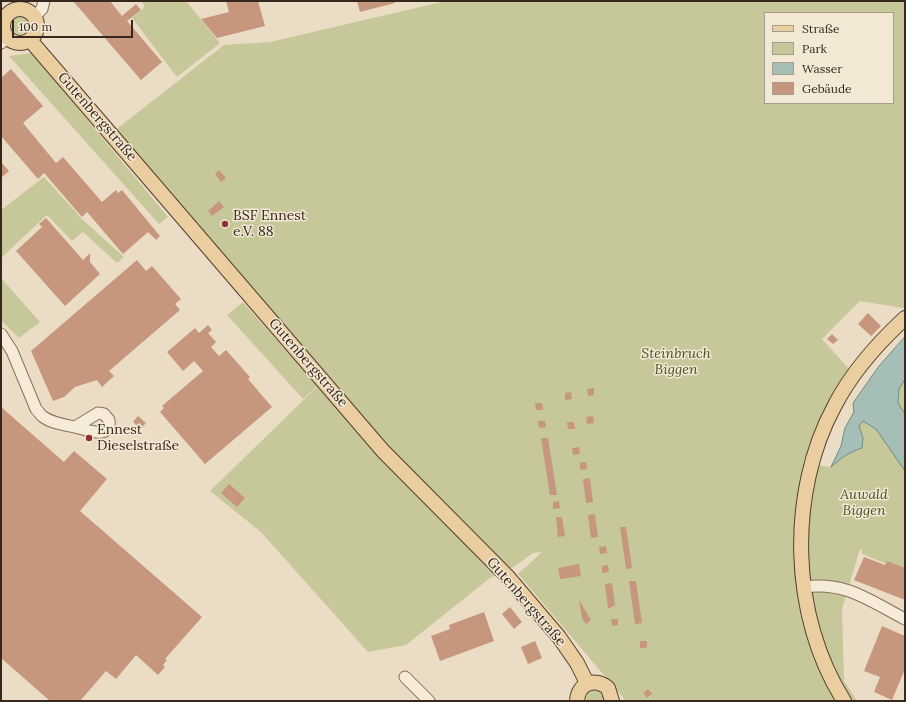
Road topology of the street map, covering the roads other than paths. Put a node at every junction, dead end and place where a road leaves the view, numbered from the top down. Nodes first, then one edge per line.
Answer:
1 (44, 1) edge
2 (5, 8) edge
3 (35, 16) junction
4 (30, 40) junction
5 (5, 41) edge
6 (905, 318) edge
7 (1, 334) edge
8 (75, 427) dead end
9 (804, 587) junction
10 (905, 619) edge
11 (405, 677) dead end
12 (587, 683) junction
13 (429, 701) edge
14 (576, 701) edge
15 (612, 701) edge
16 (844, 701) edge

1 - 3 street
2 - 3 main road
2 - 5 main road
3 - 4 main road
4 - 5 main road
4 - 12 main road, Gutenbergstraße
6 - 9 main road
7 - 8 street
9 - 10 street
9 - 16 main road
11 - 13 street
12 - 14 main road
12 - 15 main road

